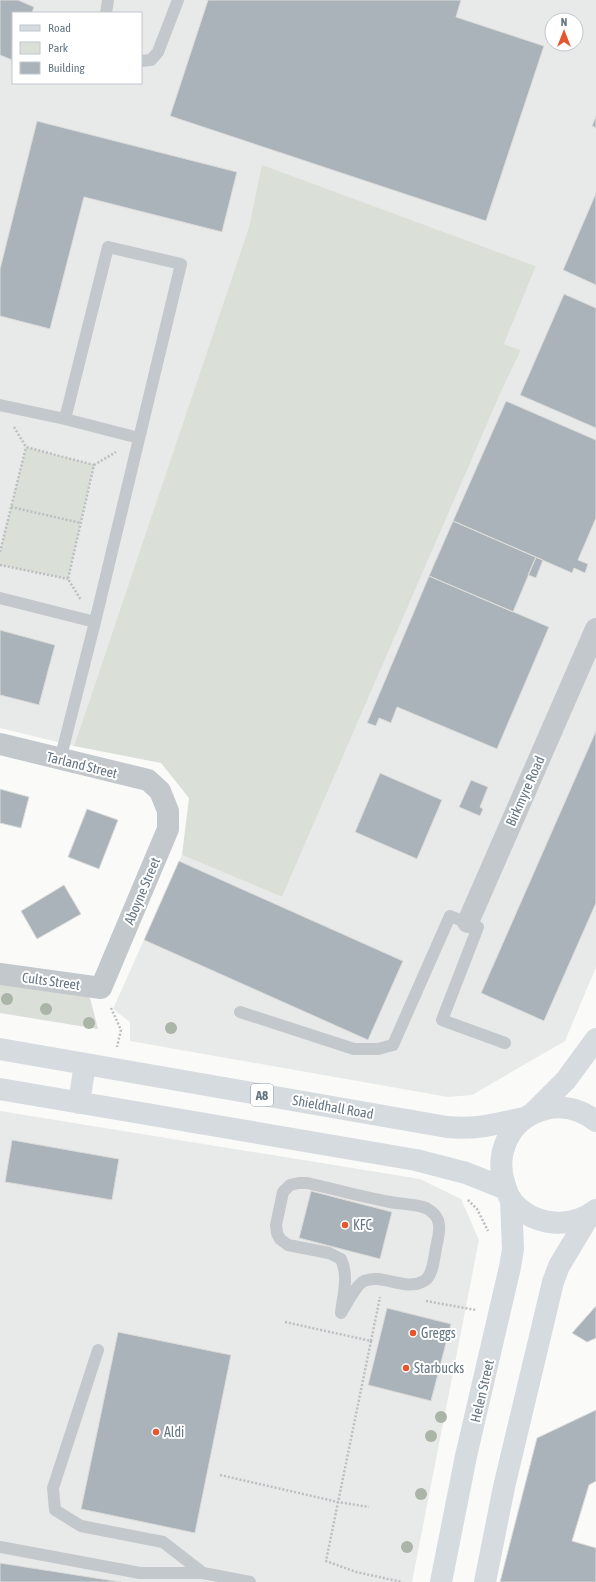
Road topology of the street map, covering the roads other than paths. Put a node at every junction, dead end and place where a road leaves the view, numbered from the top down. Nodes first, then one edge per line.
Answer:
1 (108, 0) edge
2 (178, 0) edge
3 (106, 12) edge
4 (142, 61) edge
5 (0, 405) edge
6 (65, 419) junction
7 (139, 438) junction
8 (0, 598) edge
9 (95, 622) junction
10 (596, 630) edge
11 (589, 663) edge
12 (0, 744) edge
13 (60, 760) junction
14 (160, 791) joint
15 (468, 922) junction
16 (0, 974) edge
17 (101, 988) joint
18 (240, 1012) dead end
19 (596, 1040) edge
20 (505, 1043) dead end
21 (0, 1049) edge
22 (85, 1064) junction
23 (0, 1089) edge
24 (79, 1103) junction
25 (528, 1115) junction
26 (596, 1121) edge
27 (508, 1194) junction
28 (592, 1213) edge
29 (341, 1313) joint
30 (98, 1350) dead end
31 (0, 1547) edge
32 (203, 1573) junction
33 (250, 1582) edge
34 (441, 1582) edge
35 (485, 1582) edge

1 - 3 lane
2 - 4 lane
5 - 6 lane
6 - 7 lane
6 - 7 lane
7 - 9 lane
8 - 9 lane
9 - 13 lane
10 - 11 street, Birkmyre Road
11 - 15 street, Birkmyre Road
12 - 13 street, Tarland Street
13 - 14 street, Tarland Street
14 - 17 street, Aboyne Street
15 - 18 lane
15 - 20 lane
16 - 17 street, Cults Street
19 - 25 main road
21 - 22 main road, Shieldhall Road / A8
22 - 24 main road
22 - 25 main road, Shieldhall Road / A8
23 - 24 main road
24 - 27 main road
25 - 26 main road, Shieldhall Road
25 - 27 main road, Helen Street
27 - 28 main road
27 - 34 main road, Helen Street
28 - 35 main road
29 - 29 lane
30 - 32 lane
31 - 32 lane
32 - 33 lane

